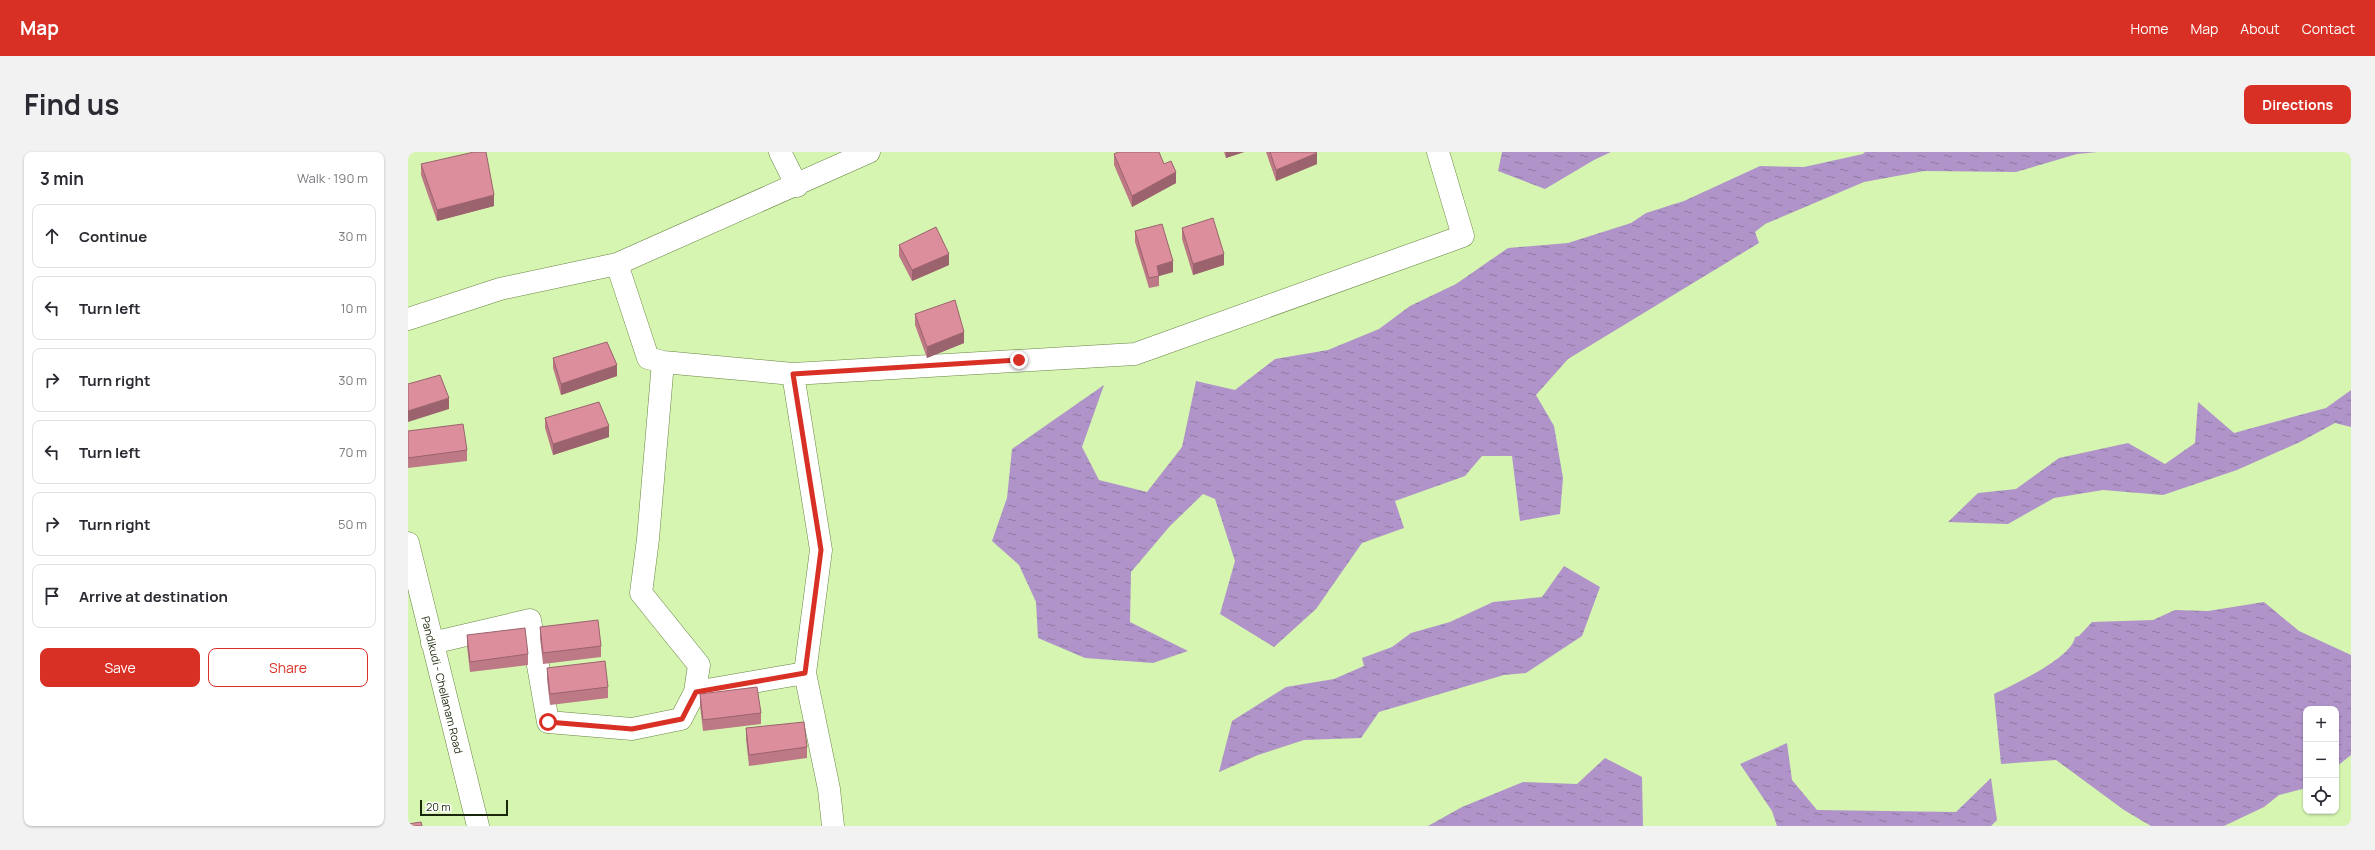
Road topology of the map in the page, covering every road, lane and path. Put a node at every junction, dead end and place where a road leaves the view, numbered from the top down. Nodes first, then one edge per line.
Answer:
1 (780, 152) edge
2 (869, 152) edge
3 (1438, 152) edge
4 (797, 186) junction
5 (617, 264) junction
6 (408, 319) edge
7 (663, 362) junction
8 (793, 374) junction
9 (408, 544) edge
10 (432, 643) junction
11 (805, 673) junction
12 (696, 692) junction
13 (478, 826) edge
14 (833, 826) edge

1 - 4 street
2 - 4 street
3 - 8 street
4 - 5 street
5 - 6 street
5 - 7 street
7 - 8 street
7 - 12 street
8 - 11 street
9 - 10 street, Pandikudi - Chellanam Road
10 - 12 street
10 - 13 street, Pandikudi - Chellanam Road
11 - 12 street
11 - 14 street

